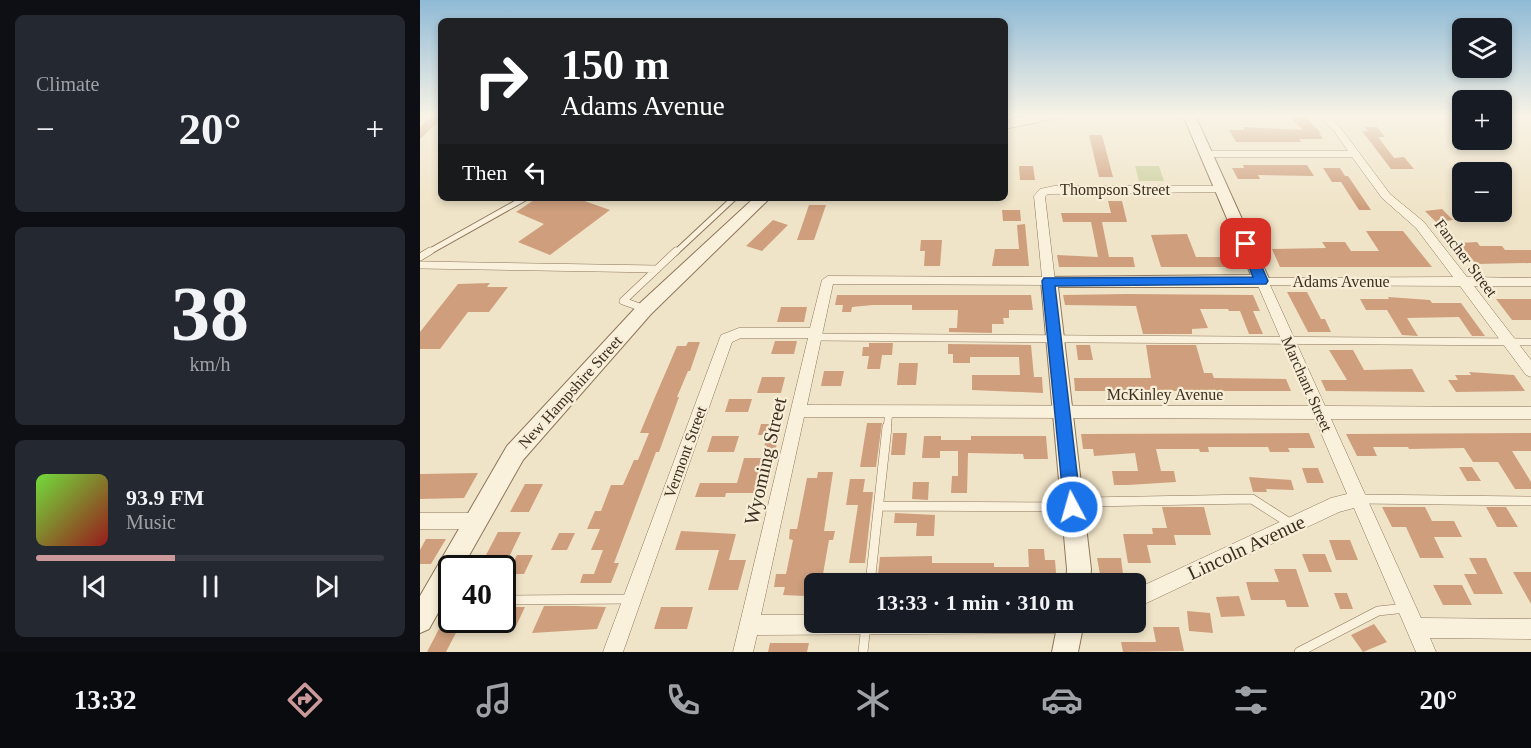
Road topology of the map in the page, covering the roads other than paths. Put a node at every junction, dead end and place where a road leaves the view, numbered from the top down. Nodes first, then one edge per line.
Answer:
1 (1203, 145) edge
2 (1349, 145) edge
3 (1207, 154) junction
4 (1355, 154) junction
5 (1222, 189) junction
6 (520, 201) edge
7 (731, 201) edge
8 (760, 201) edge
9 (420, 257) edge
10 (420, 265) edge
11 (657, 269) junction
12 (828, 280) joint
13 (1048, 281) junction
14 (1262, 281) junction
15 (1463, 282) junction
16 (1531, 282) edge
17 (645, 309) junction
18 (815, 335) junction
19 (1055, 340) junction
20 (1289, 342) junction
21 (1509, 342) junction
22 (1531, 342) edge
23 (1531, 371) edge
24 (798, 411) junction
25 (889, 412) junction
26 (1062, 412) junction
27 (1320, 412) junction
28 (1531, 413) edge
29 (1358, 499) junction
30 (1531, 501) edge
31 (879, 506) junction
32 (1072, 507) junction
33 (420, 521) edge
34 (475, 521) junction
35 (1292, 525) junction
36 (871, 573) edge
37 (1077, 573) edge
38 (1146, 594) edge
39 (632, 599) junction
40 (516, 600) edge
41 (431, 605) edge
42 (1406, 608) junction
43 (749, 625) junction
44 (804, 625) edge
45 (1415, 628) junction
46 (1531, 629) edge
47 (865, 633) edge
48 (1070, 633) edge
49 (613, 652) edge
50 (743, 652) edge
51 (863, 652) edge
52 (1065, 652) edge
53 (1299, 652) edge
54 (1426, 652) edge

1 - 3 street, Marchant Street
2 - 4 street, Fancher Street
3 - 4 street
3 - 5 street, Marchant Street
4 - 15 street, Fancher Street
5 - 13 street, Thompson Street
5 - 14 street, Marchant Street
6 - 9 lane
7 - 11 lane
8 - 17 street, New Hampshire Street
10 - 11 lane
11 - 17 lane
12 - 13 street, Adams Avenue
12 - 18 street, Wyoming Street
13 - 14 street, Adams Avenue
13 - 19 street, Thompson Street
14 - 15 street, Adams Avenue
14 - 20 street, Marchant Street
15 - 16 street, Adams Avenue
15 - 21 street, Fancher Street
17 - 34 street, New Hampshire Street
18 - 19 lane
18 - 24 street, Wyoming Street
18 - 39 street, Vermont Street
19 - 20 lane
19 - 26 street, Thompson Street
20 - 21 lane
20 - 27 street, Marchant Street
21 - 22 lane
21 - 23 street, Fancher Street
24 - 25 street, McKinley Avenue
24 - 43 street, Wyoming Street
25 - 26 street, McKinley Avenue
25 - 31 lane
26 - 27 street, McKinley Avenue
26 - 32 street, Thompson Street
27 - 28 street, McKinley Avenue
27 - 29 street, Marchant Street
29 - 30 lane
29 - 35 street, Lincoln Avenue
29 - 42 street, Marchant Street
31 - 32 lane
31 - 36 lane
32 - 35 lane
32 - 37 street, Thompson Street
33 - 34 street
34 - 41 street, New Hampshire Street
35 - 38 street, Lincoln Avenue
39 - 40 lane
39 - 49 street, Vermont Street
42 - 45 street, Marchant Street
42 - 53 lane
43 - 44 street
43 - 50 street, Wyoming Street
45 - 46 street
45 - 54 street, Marchant Street
47 - 51 lane
48 - 52 street

